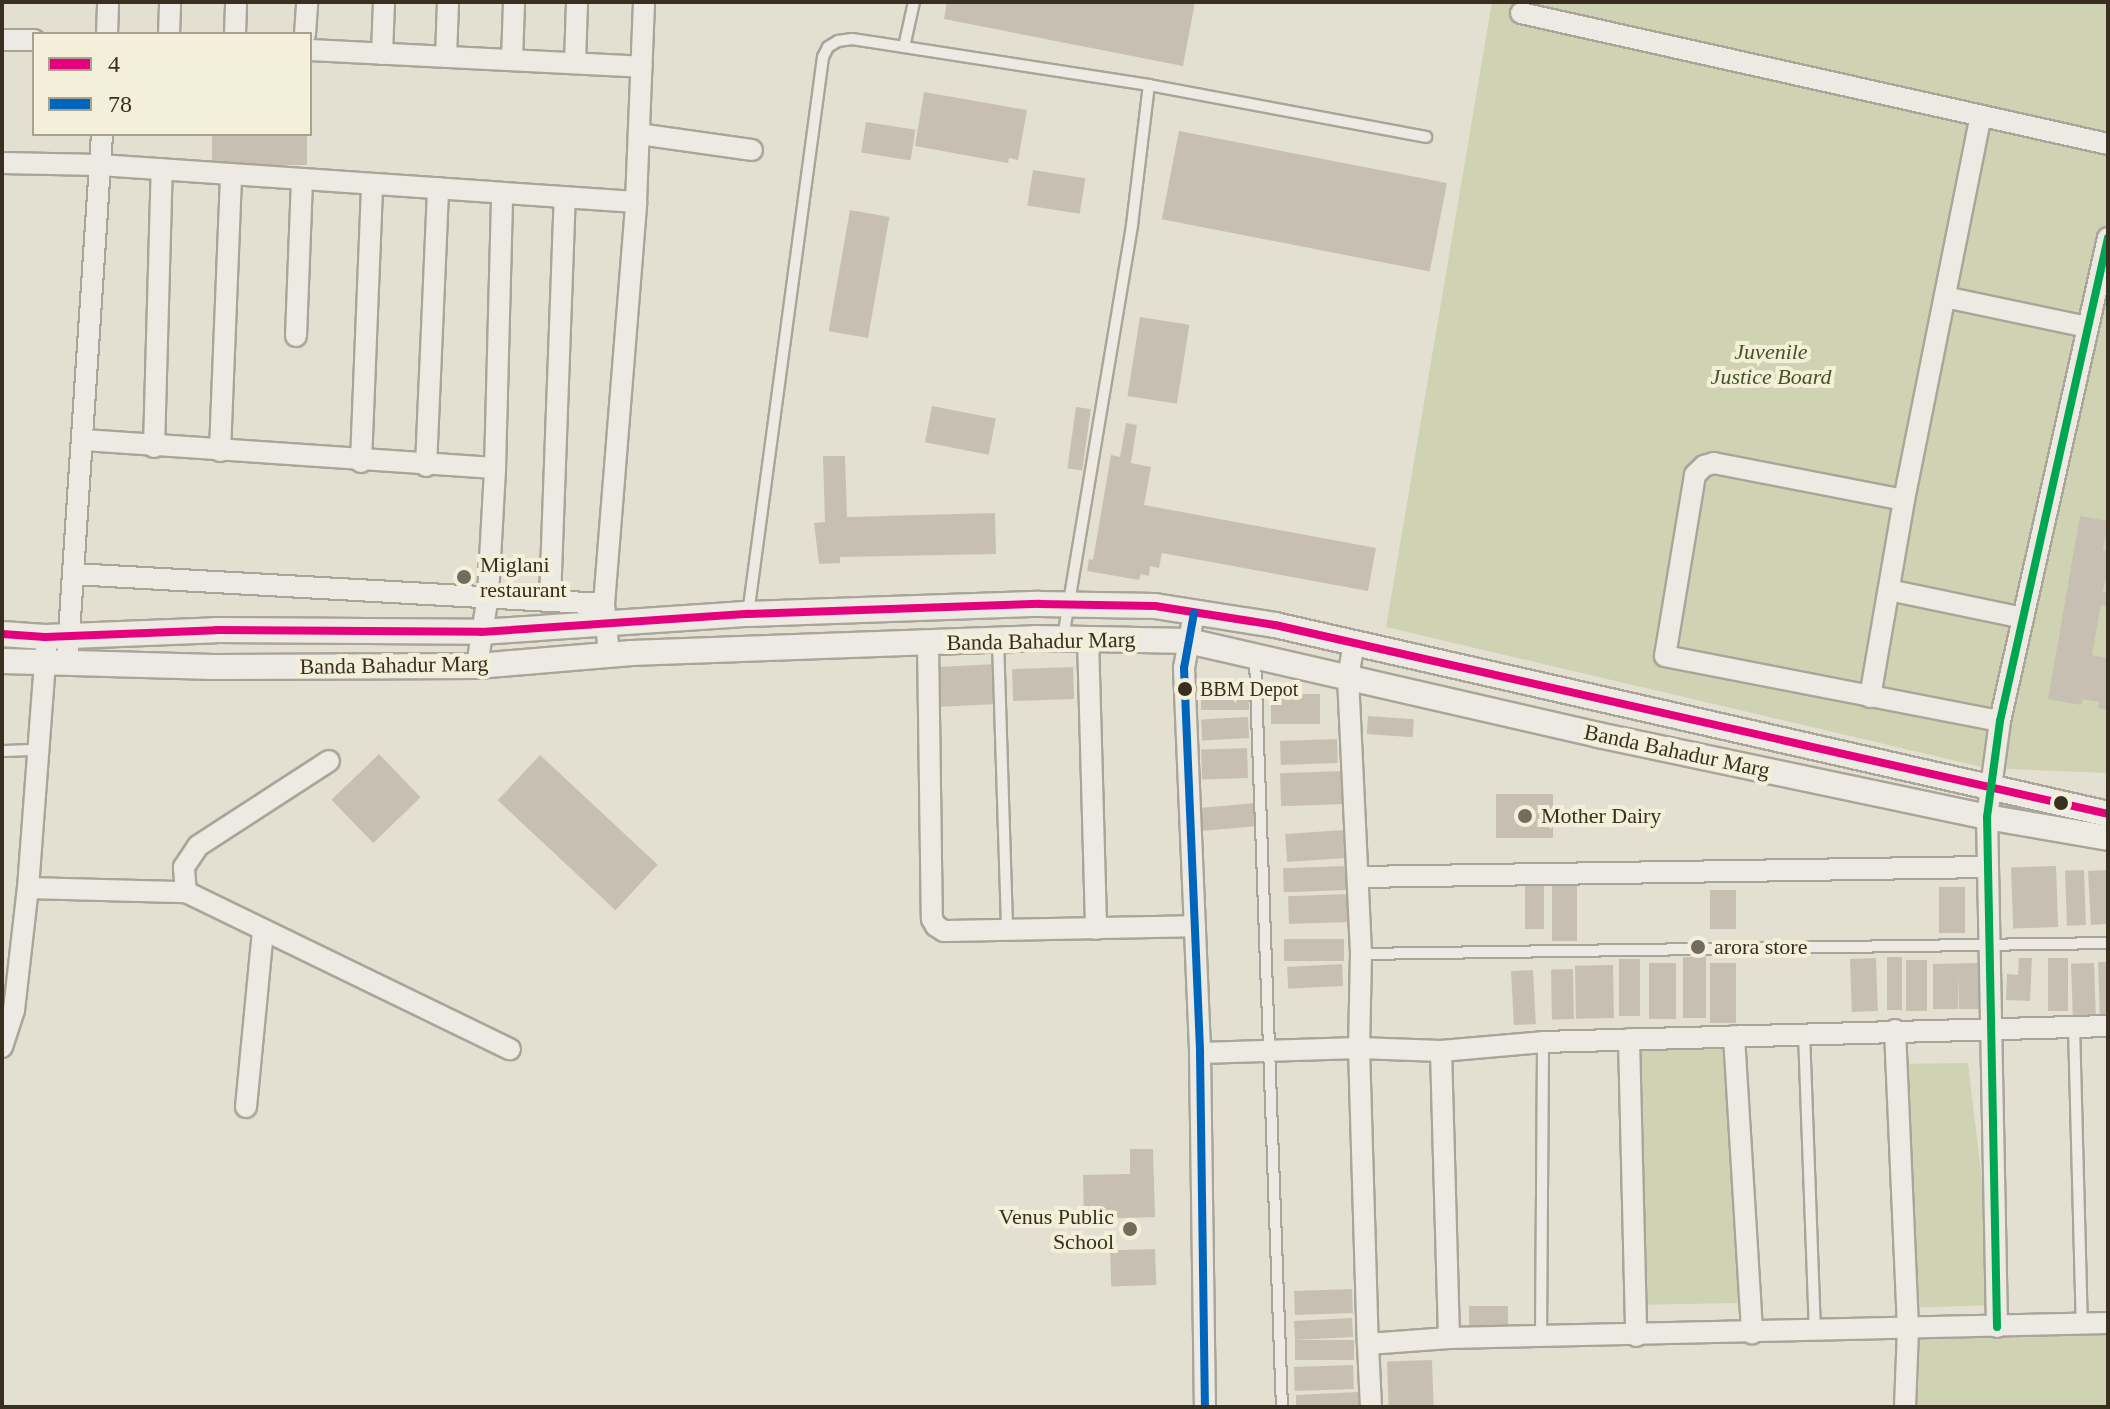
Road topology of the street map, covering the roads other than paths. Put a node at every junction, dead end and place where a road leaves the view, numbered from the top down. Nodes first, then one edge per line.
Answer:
1 (108, 2) edge
2 (170, 2) edge
3 (236, 2) edge
4 (307, 2) edge
5 (384, 2) edge
6 (448, 2) edge
7 (514, 2) edge
8 (577, 2) edge
9 (644, 2) edge
10 (914, 2) edge
11 (1521, 13) dead end
12 (107, 32) edge
13 (169, 32) edge
14 (235, 32) edge
15 (305, 32) edge
16 (2, 40) edge
17 (32, 40) edge
18 (904, 47) junction
19 (312, 50) edge
20 (382, 54) junction
21 (446, 57) junction
22 (512, 60) junction
23 (575, 63) junction
24 (642, 67) junction
25 (1149, 85) junction
26 (1981, 116) junction
27 (639, 134) junction
28 (102, 136) edge
29 (1426, 137) dead end
30 (2108, 144) edge
31 (752, 150) dead end
32 (2, 163) edge
33 (100, 165) junction
34 (162, 169) junction
35 (231, 174) junction
36 (302, 179) junction
37 (372, 184) junction
38 (438, 188) junction
39 (502, 193) junction
40 (565, 197) junction
41 (636, 202) junction
42 (2108, 238) edge
43 (1945, 297) junction
44 (2087, 327) junction
45 (296, 336) dead end
46 (83, 440) junction
47 (154, 447) junction
48 (220, 451) junction
49 (361, 462) junction
50 (426, 466) junction
51 (495, 468) junction
52 (1904, 500) junction
53 (73, 574) junction
54 (1889, 590) junction
55 (488, 595) junction
56 (550, 600) junction
57 (1039, 604) junction
58 (1067, 604) junction
59 (606, 613) junction
60 (1194, 613) junction
61 (748, 614) junction
62 (2023, 618) junction
63 (481, 632) junction
64 (2, 634) edge
65 (57, 636) junction
66 (1036, 638) junction
67 (1063, 638) junction
68 (1088, 638) junction
69 (998, 640) junction
70 (1188, 641) junction
71 (928, 643) junction
72 (1354, 643) junction
73 (609, 654) junction
74 (1254, 656) junction
75 (2, 661) edge
76 (57, 664) junction
77 (477, 666) junction
78 (1348, 677) junction
79 (1870, 697) junction
80 (2000, 721) junction
81 (39, 750) junction
82 (2, 751) edge
83 (329, 761) dead end
84 (1992, 788) junction
85 (2108, 814) edge
86 (1987, 817) junction
87 (2108, 838) edge
88 (1987, 867) junction
89 (1358, 877) junction
90 (28, 888) junction
91 (186, 892) junction
92 (1195, 926) junction
93 (1007, 928) junction
94 (1096, 929) junction
95 (263, 930) junction
96 (2108, 943) edge
97 (1988, 944) junction
98 (1361, 954) junction
99 (2074, 1026) junction
100 (2108, 1026) edge
101 (1990, 1027) junction
102 (1895, 1030) junction
103 (1804, 1033) junction
104 (1734, 1036) junction
105 (1629, 1039) junction
106 (1543, 1042) junction
107 (2, 1047) edge
108 (1359, 1048) junction
109 (510, 1049) dead end
110 (1272, 1051) junction
111 (1441, 1051) junction
112 (1200, 1053) junction
113 (246, 1107) dead end
114 (2108, 1323) edge
115 (2082, 1324) junction
116 (1997, 1327) junction
117 (1908, 1329) junction
118 (1815, 1331) junction
119 (1752, 1333) junction
120 (1636, 1336) junction
121 (1449, 1338) junction
122 (1541, 1339) junction
123 (1368, 1344) junction
124 (1205, 1407) edge
125 (1282, 1407) edge
126 (1371, 1407) edge
127 (1905, 1407) edge

1 - 12 street
2 - 13 street
3 - 14 street
4 - 15 street
5 - 20 street
6 - 21 street
7 - 22 street
8 - 23 street
9 - 24 street
10 - 18 lane
11 - 26 street
16 - 17 street
18 - 25 lane
18 - 61 lane
19 - 20 street
20 - 21 street
21 - 22 street
22 - 23 street
23 - 24 street
24 - 27 street
25 - 29 lane
25 - 58 lane
26 - 30 street
26 - 43 street
27 - 31 street
27 - 41 street
28 - 33 street
32 - 33 street
33 - 34 street
33 - 46 street
34 - 35 street
34 - 47 street
35 - 36 street
35 - 48 street
36 - 37 street
36 - 45 street
37 - 38 street
37 - 49 street
38 - 39 street
38 - 50 street
39 - 40 street
39 - 51 street
40 - 41 street
40 - 56 street
41 - 59 street
42 - 44 street
43 - 44 street
43 - 52 street
44 - 62 street
46 - 47 street
46 - 53 street
47 - 48 street
48 - 49 street
49 - 50 street
50 - 51 street
51 - 55 street
52 - 54 street
52 - 79 street
53 - 55 street
53 - 65 street
54 - 62 street
54 - 79 street
55 - 56 street
55 - 63 street
56 - 59 street
57 - 58 street, Banda Bahadur Marg
57 - 61 street, Banda Bahadur Marg
57 - 66 street
58 - 60 street, Banda Bahadur Marg
58 - 67 lane
59 - 61 street, Banda Bahadur Marg
59 - 63 street, Banda Bahadur Marg
59 - 73 street
60 - 70 street
60 - 72 street, Banda Bahadur Marg
62 - 80 street
63 - 65 street, Banda Bahadur Marg
63 - 77 street
64 - 65 street, Banda Bahadur Marg
65 - 76 street
66 - 67 street, Banda Bahadur Marg
66 - 69 street, Banda Bahadur Marg
67 - 68 street, Banda Bahadur Marg
68 - 70 street, Banda Bahadur Marg
68 - 94 street
69 - 71 street, Banda Bahadur Marg
69 - 93 lane
70 - 74 street, Banda Bahadur Marg
70 - 92 street
71 - 73 street, Banda Bahadur Marg
71 - 93 street
72 - 78 street
72 - 84 street, Banda Bahadur Marg
73 - 77 street, Banda Bahadur Marg
74 - 78 street, Banda Bahadur Marg
74 - 110 lane
75 - 76 street, Banda Bahadur Marg
76 - 77 street, Banda Bahadur Marg
76 - 81 street
78 - 86 street, Banda Bahadur Marg
78 - 89 street
79 - 80 street
80 - 84 street
81 - 82 lane
81 - 90 street
83 - 91 street
84 - 85 street, Banda Bahadur Marg
84 - 86 street
86 - 87 street, Banda Bahadur Marg
86 - 88 street
88 - 89 street
88 - 97 street
89 - 98 street
90 - 91 street
90 - 107 street
91 - 95 street
92 - 94 street
92 - 112 street
93 - 94 street
95 - 109 street
95 - 113 street
96 - 97 lane
97 - 98 lane
97 - 101 street
98 - 108 street
99 - 100 street
99 - 101 street
99 - 115 lane
101 - 102 street
101 - 116 street
102 - 103 street
102 - 117 street
103 - 104 street
103 - 118 lane
104 - 105 street
104 - 119 street
105 - 106 street
105 - 120 street
106 - 111 street
106 - 122 lane
108 - 110 street
108 - 111 street
108 - 123 street
110 - 112 street
110 - 125 lane
111 - 121 street
112 - 124 street
114 - 115 street
115 - 116 street
116 - 117 street
117 - 118 street
117 - 127 street
118 - 119 street
119 - 120 street
120 - 122 street
121 - 122 street
121 - 123 street
123 - 126 street

